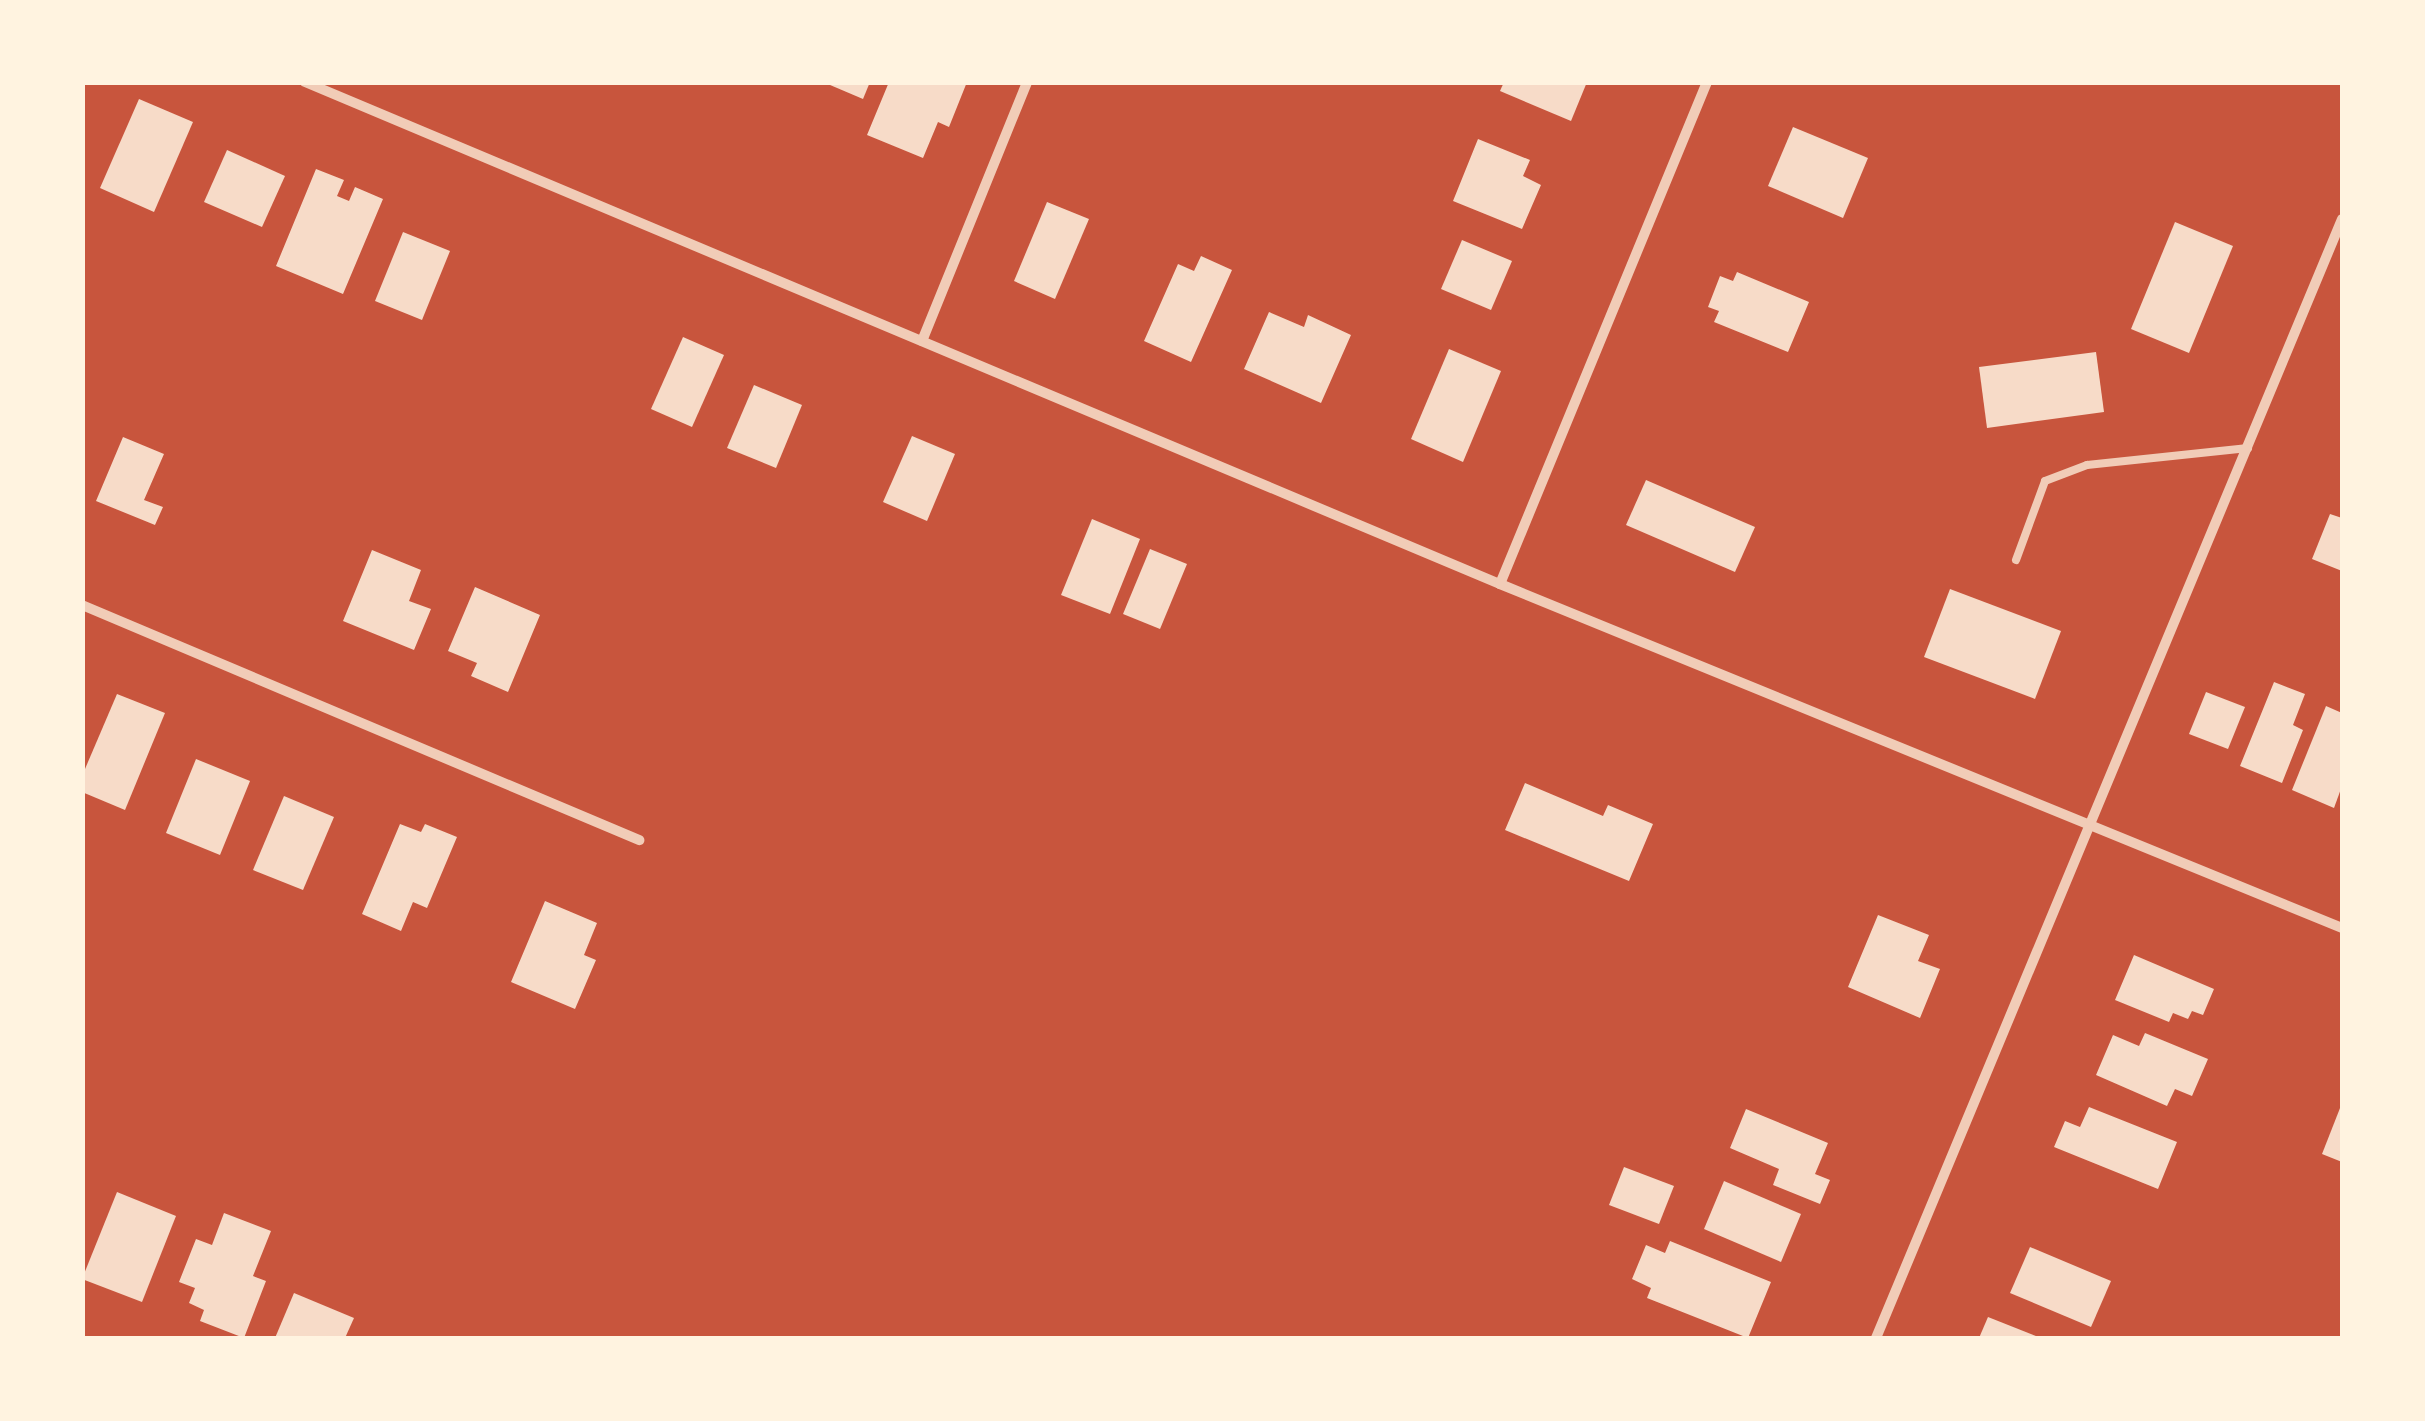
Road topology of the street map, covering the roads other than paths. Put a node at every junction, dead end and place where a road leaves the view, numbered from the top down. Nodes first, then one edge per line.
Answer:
1 (305, 82) edge
2 (1027, 82) edge
3 (1707, 82) edge
4 (332, 88) edge
5 (2342, 219) edge
6 (922, 341) junction
7 (2248, 448) junction
8 (2016, 560) dead end
9 (1500, 584) junction
10 (82, 604) edge
11 (2092, 825) junction
12 (639, 840) dead end
13 (2342, 928) edge
14 (1876, 1338) edge

1 - 4 street
2 - 6 street
3 - 9 street
4 - 6 street
5 - 7 street
6 - 9 street
7 - 8 lane
7 - 11 street
9 - 11 street
10 - 12 street
11 - 13 street
11 - 14 street

